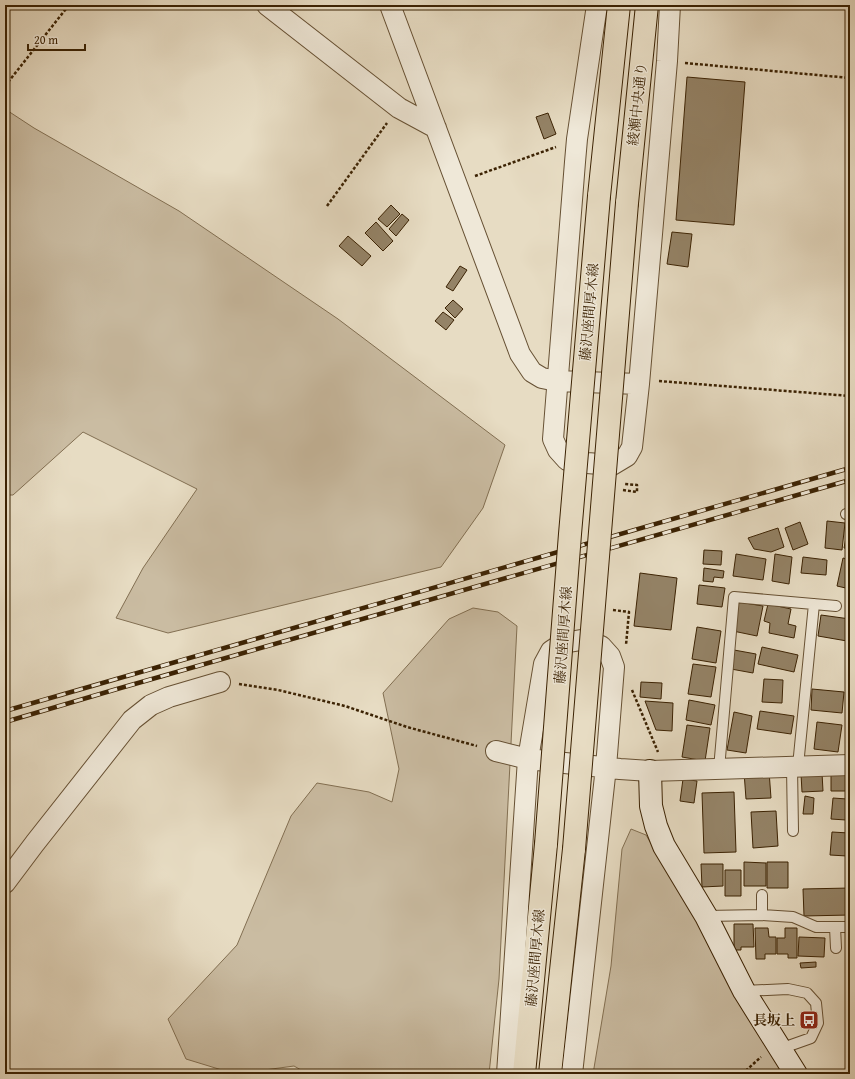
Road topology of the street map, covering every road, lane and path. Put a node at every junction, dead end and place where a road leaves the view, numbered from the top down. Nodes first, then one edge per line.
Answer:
1 (69, 5) edge
2 (267, 5) edge
3 (390, 5) edge
4 (597, 5) edge
5 (619, 5) edge
6 (647, 5) edge
7 (670, 5) edge
8 (667, 61) junction
9 (850, 78) edge
10 (5, 86) edge
11 (400, 108) junction
12 (436, 128) junction
13 (578, 139) junction
14 (457, 183) junction
15 (599, 196) joint
16 (627, 203) joint
17 (327, 206) dead end
18 (557, 381) junction
19 (639, 384) junction
20 (850, 396) edge
21 (625, 484) dead end
22 (617, 490) dead end
23 (814, 604) junction
24 (836, 606) dead end
25 (606, 609) dead end
26 (626, 650) dead end
27 (220, 682) joint
28 (630, 685) dead end
29 (496, 751) joint
30 (528, 759) junction
31 (654, 762) junction
32 (850, 765) edge
33 (795, 767) junction
34 (606, 768) junction
35 (719, 769) junction
36 (793, 831) dead end
37 (5, 883) edge
38 (762, 895) dead end
39 (762, 915) junction
40 (706, 916) junction
41 (835, 927) junction
42 (850, 927) edge
43 (836, 948) dead end
44 (744, 991) junction
45 (780, 1049) junction
46 (507, 1074) edge
47 (524, 1074) edge
48 (550, 1074) edge
49 (572, 1074) edge
50 (796, 1074) edge

1 - 10 path
2 - 11 street
3 - 12 street
4 - 13 street
5 - 15 main road, 綾瀬中央通り
6 - 16 main road, 綾瀬中央通り
7 - 8 street
8 - 9 path
8 - 19 street
11 - 12 street
11 - 17 path
12 - 14 street
13 - 14 path
13 - 18 street
14 - 18 street
15 - 47 main road, 藤沢座間厚木線, bridge
16 - 48 main road, 藤沢座間厚木線, bridge
18 - 19 street
18 - 19 street
19 - 20 path
21 - 22 path
23 - 24 lane
23 - 33 lane
23 - 35 lane
25 - 26 path
27 - 29 path
27 - 37 street
28 - 31 path
29 - 30 street
30 - 34 street
30 - 34 street
30 - 46 street
31 - 34 street
31 - 35 street
31 - 40 street
32 - 33 street
33 - 35 street
33 - 36 lane
34 - 49 street
38 - 39 lane
39 - 40 lane
39 - 41 lane
40 - 44 street
41 - 42 lane
41 - 43 lane
44 - 45 street
44 - 45 lane
45 - 50 street

